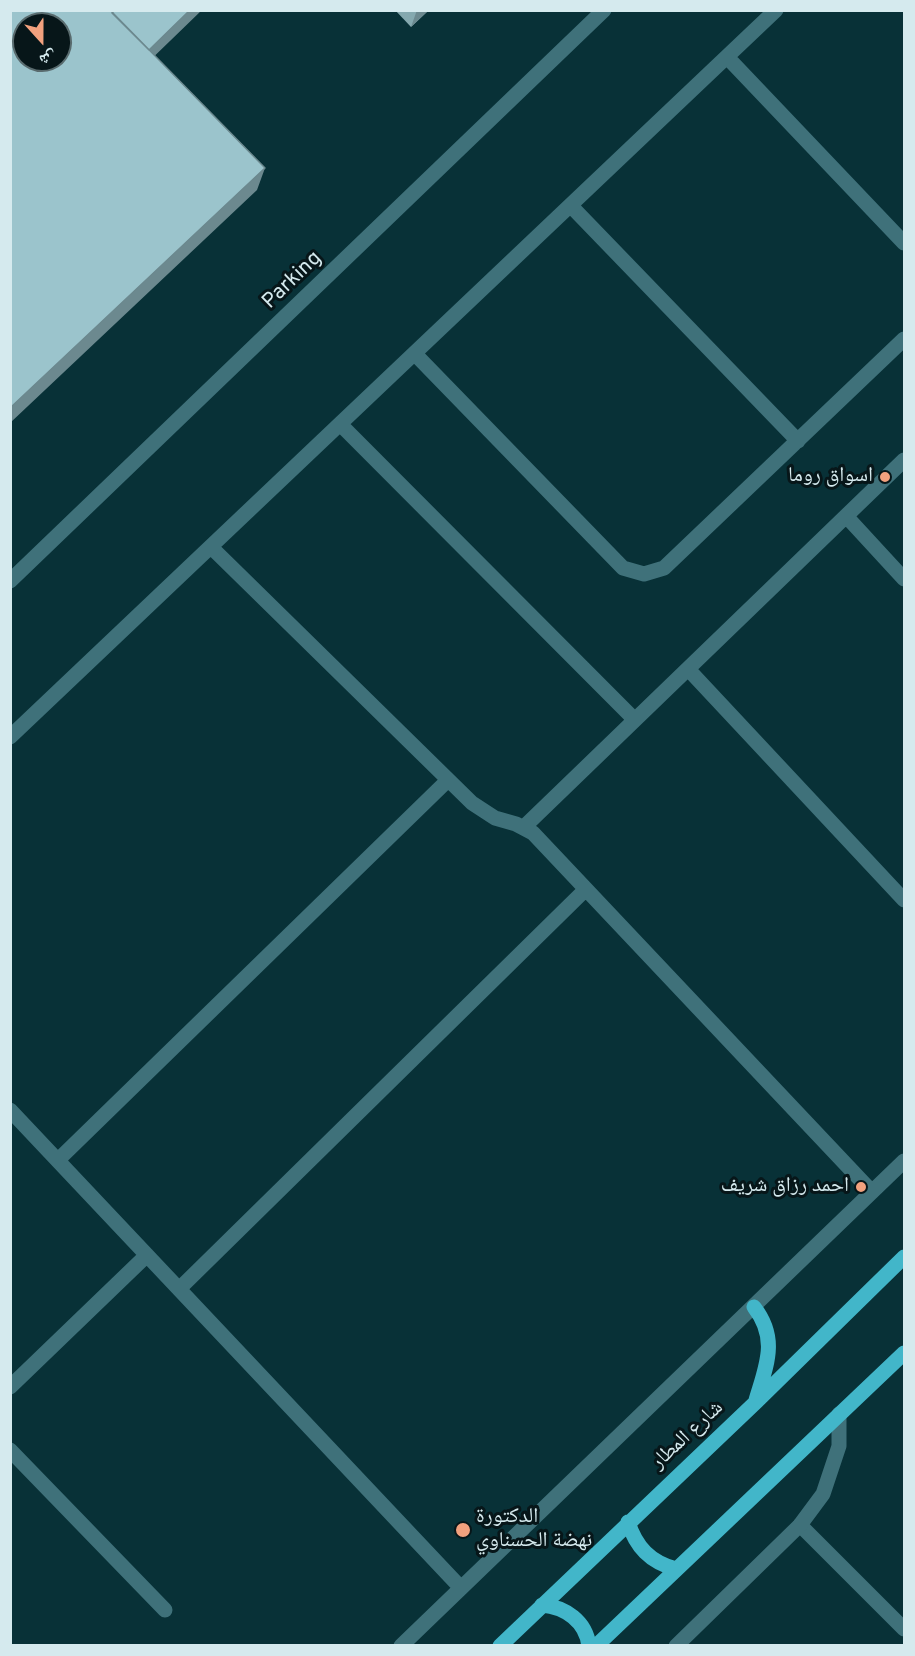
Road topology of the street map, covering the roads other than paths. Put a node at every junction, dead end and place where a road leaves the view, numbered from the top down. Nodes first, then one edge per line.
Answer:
1 (604, 10) edge
2 (776, 10) edge
3 (727, 57) junction
4 (571, 206) junction
5 (904, 243) edge
6 (904, 339) edge
7 (416, 354) junction
8 (341, 425) junction
9 (798, 441) junction
10 (904, 460) edge
11 (846, 516) junction
12 (212, 548) junction
13 (904, 579) edge
14 (10, 581) edge
15 (688, 669) junction
16 (635, 720) junction
17 (10, 737) edge
18 (448, 780) junction
19 (524, 827) junction
20 (586, 889) junction
21 (904, 900) edge
22 (10, 1110) edge
23 (58, 1160) junction
24 (904, 1161) edge
25 (872, 1192) junction
26 (147, 1255) junction
27 (904, 1257) edge
28 (179, 1289) junction
29 (754, 1307) junction
30 (904, 1353) edge
31 (10, 1387) edge
32 (756, 1402) junction
33 (839, 1414) junction
34 (10, 1450) edge
35 (628, 1522) junction
36 (800, 1525) junction
37 (676, 1569) junction
38 (461, 1588) junction
39 (542, 1605) junction
40 (165, 1610) dead end
41 (904, 1629) edge
42 (401, 1646) edge
43 (500, 1646) edge
44 (590, 1646) edge
45 (596, 1646) edge
46 (676, 1646) edge

1 - 14 street, Parking
2 - 3 street
3 - 4 street
3 - 5 street
4 - 7 street
4 - 9 street
6 - 9 street
7 - 8 street
7 - 9 street
8 - 12 street
8 - 16 street
10 - 11 street
11 - 13 street
11 - 15 street
12 - 17 street
12 - 18 street
15 - 16 street
15 - 21 street
16 - 19 street
18 - 19 street
18 - 23 street
19 - 20 street
20 - 25 street
20 - 28 street
22 - 23 street
23 - 26 street
24 - 25 street
25 - 29 street
26 - 28 street
26 - 31 street
27 - 32 main road, شارع المطار
28 - 38 street
29 - 32 main road
29 - 38 street
30 - 33 main road
32 - 35 main road, شارع المطار
33 - 36 street
33 - 37 main road
34 - 40 street
35 - 37 main road
35 - 39 main road, شارع المطار
36 - 41 street
36 - 46 street
37 - 45 main road
38 - 42 street
39 - 43 main road, شارع المطار
39 - 44 main road

